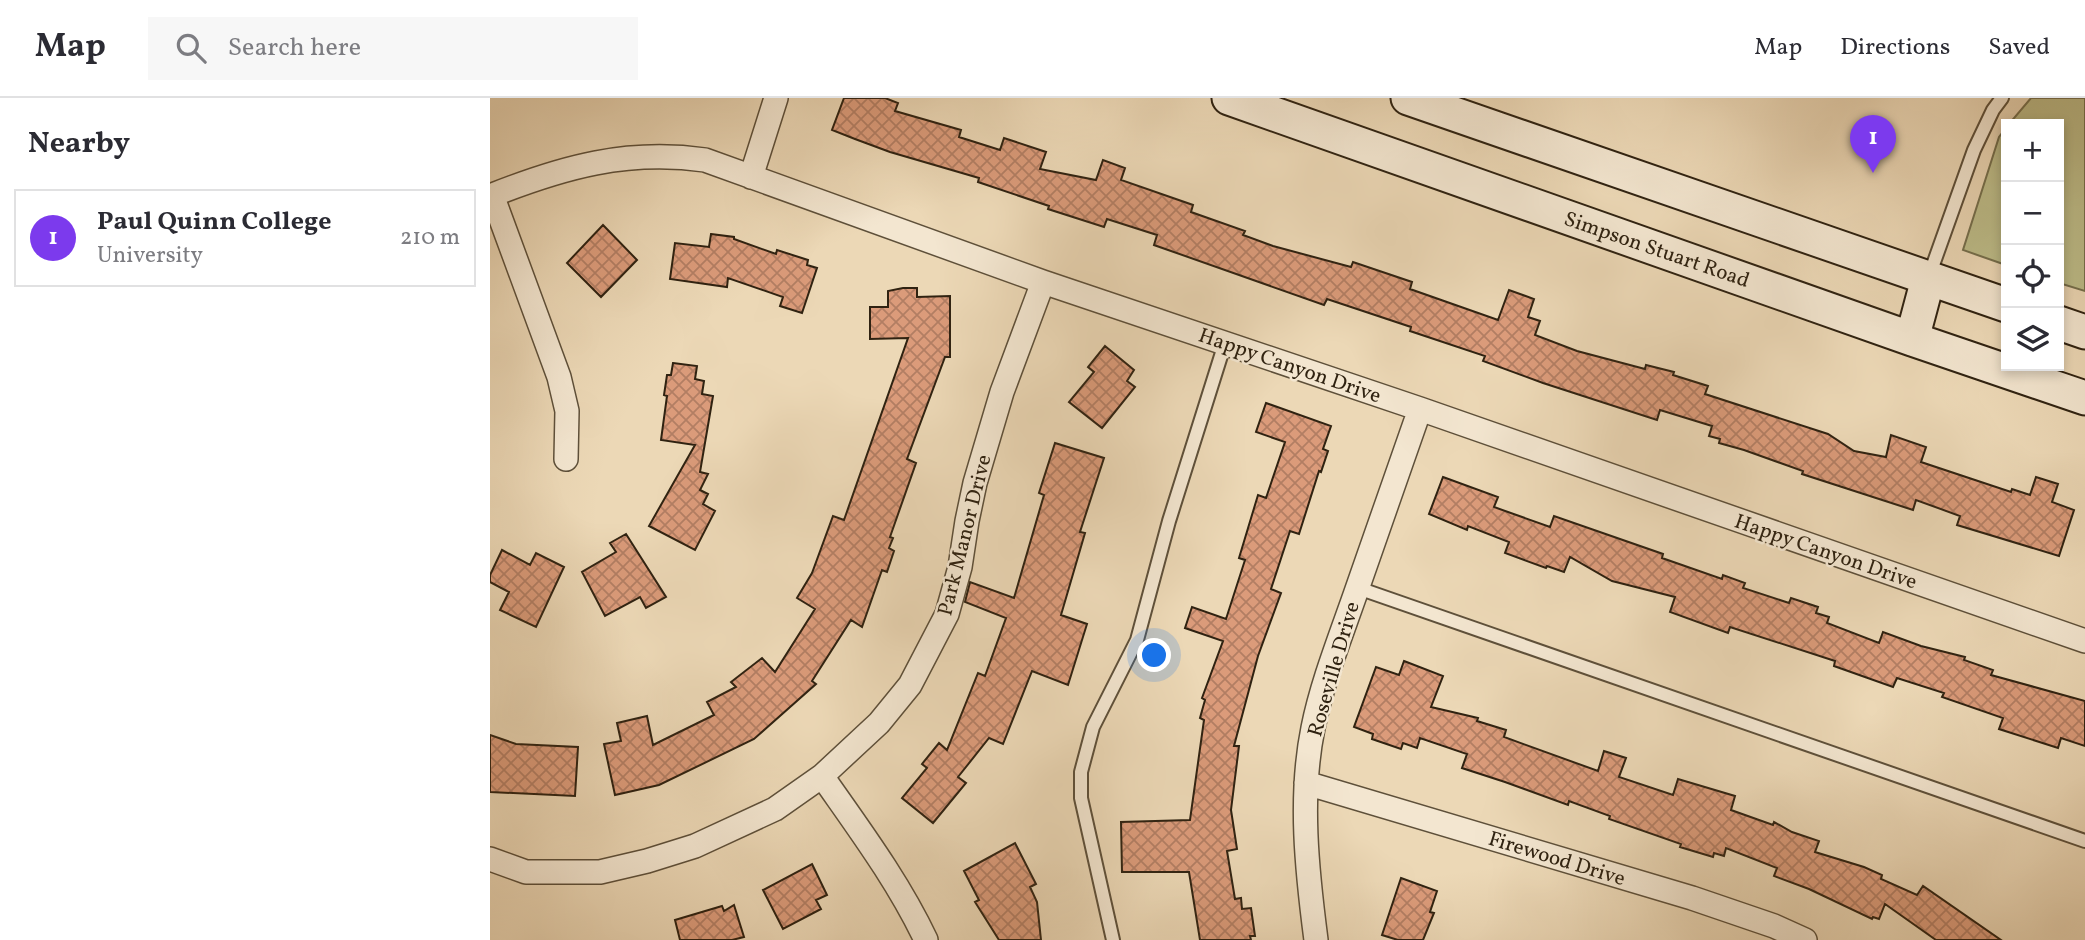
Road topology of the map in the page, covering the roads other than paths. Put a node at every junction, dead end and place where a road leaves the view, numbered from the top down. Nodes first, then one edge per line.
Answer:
1 (776, 98) edge
2 (1229, 98) edge
3 (1408, 98) edge
4 (2002, 98) edge
5 (751, 177) junction
6 (491, 195) edge
7 (1928, 279) junction
8 (1044, 282) junction
9 (2001, 303) edge
10 (2064, 325) edge
11 (2085, 332) edge
12 (1912, 339) junction
13 (1225, 343) junction
14 (2085, 398) edge
15 (1420, 409) junction
16 (566, 459) dead end
17 (1358, 587) junction
18 (2085, 641) edge
19 (822, 776) junction
20 (1307, 783) junction
21 (2085, 841) edge
22 (490, 859) edge
23 (926, 940) edge
24 (1113, 940) edge
25 (1316, 940) edge
26 (1805, 940) edge

1 - 5 street
2 - 12 main road, Simpson Stuart Road
3 - 7 main road
4 - 7 lane
5 - 6 street, Happy Canyon Drive
5 - 8 street, Happy Canyon Drive
6 - 16 street
7 - 9 main road
7 - 12 main road
8 - 13 street, Happy Canyon Drive
8 - 19 street, Park Manor Drive
10 - 11 main road
12 - 14 main road, Simpson Stuart Road
13 - 15 street, Happy Canyon Drive
13 - 24 lane
15 - 17 street, Roseville Drive
15 - 18 street, Happy Canyon Drive
17 - 20 street, Roseville Drive
17 - 21 lane
19 - 22 street, Park Manor Drive
19 - 23 street
20 - 25 street, Roseville Drive
20 - 26 street, Firewood Drive

